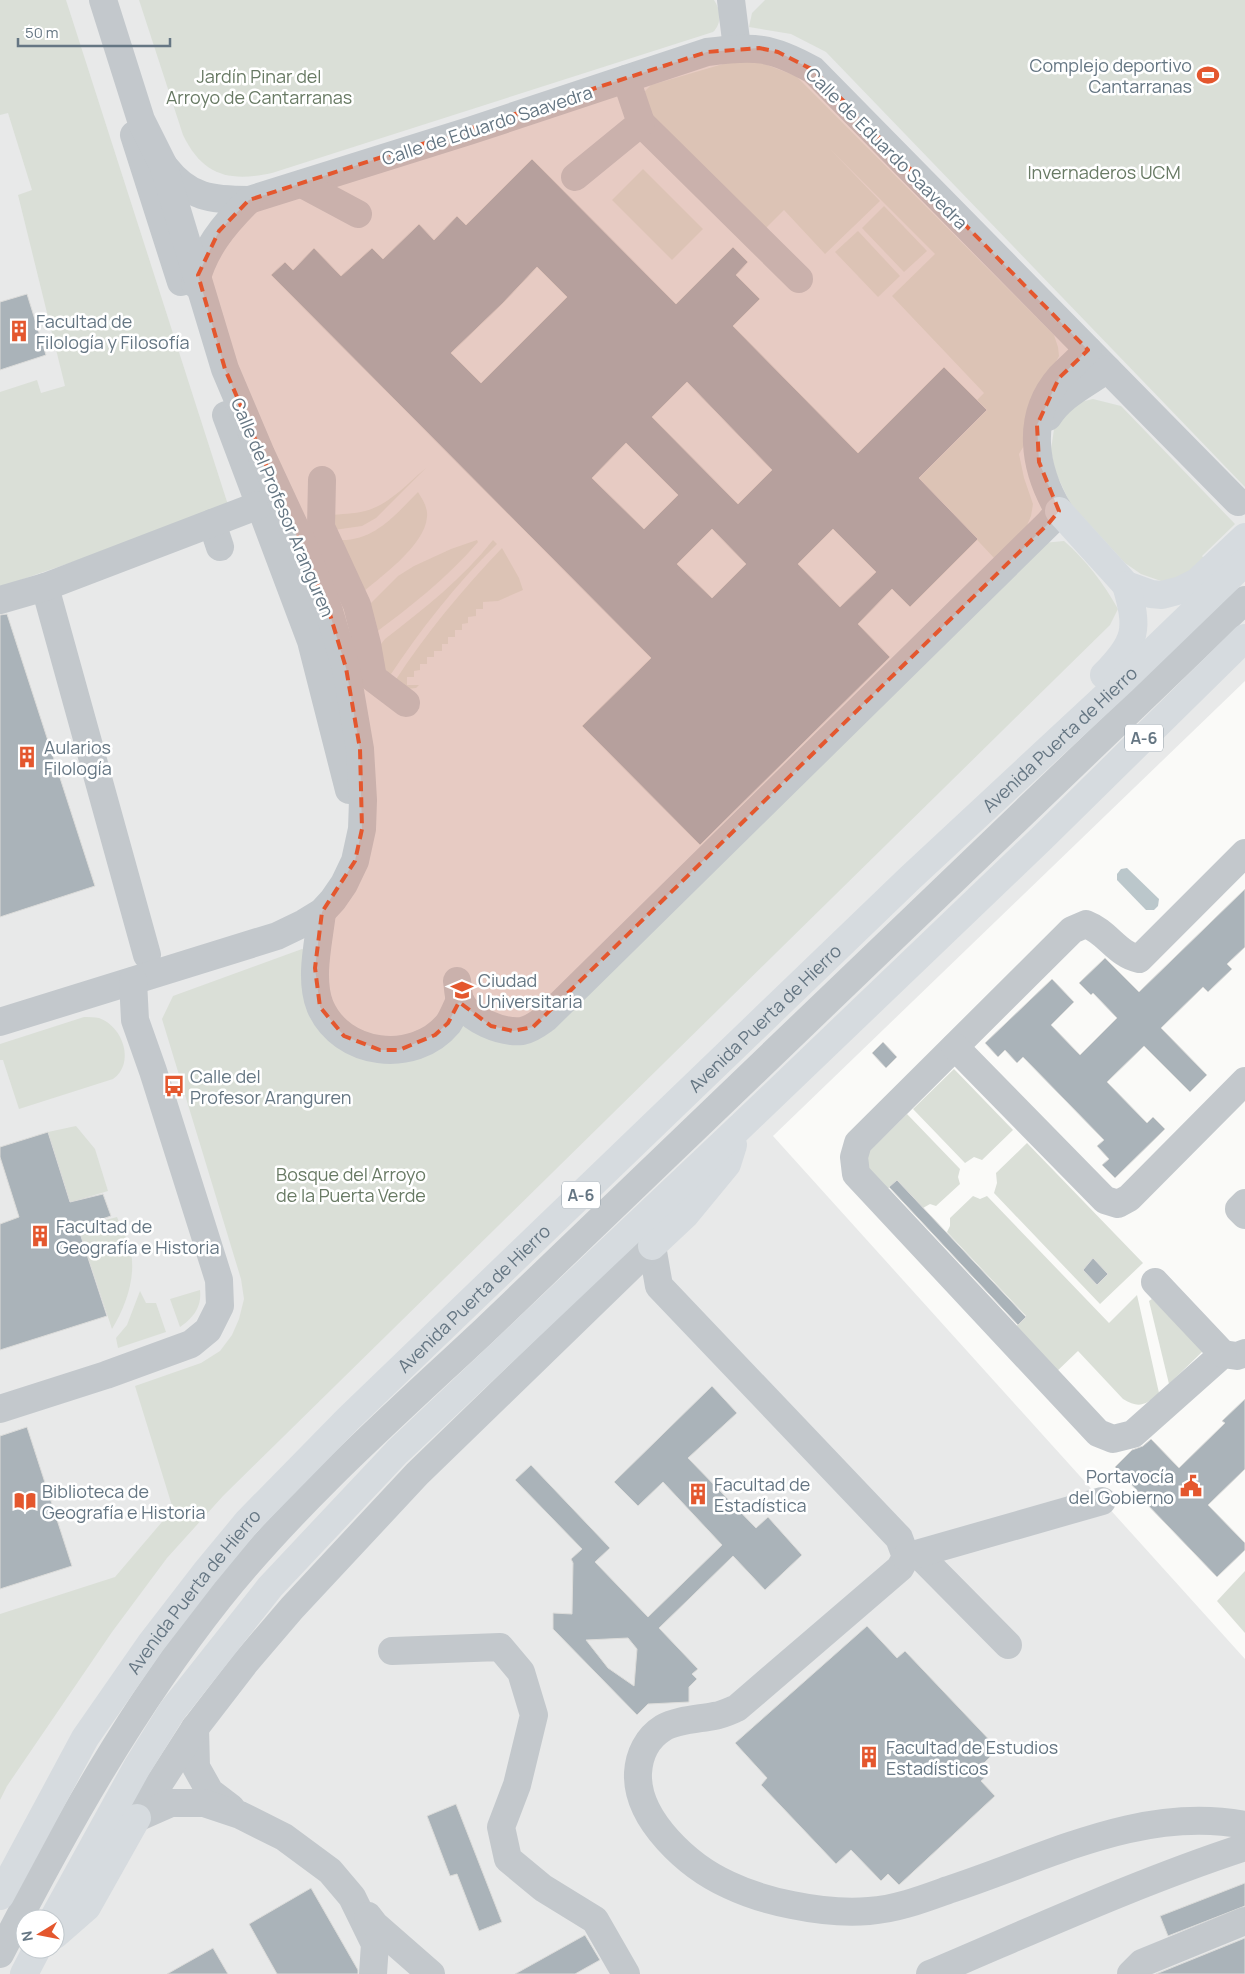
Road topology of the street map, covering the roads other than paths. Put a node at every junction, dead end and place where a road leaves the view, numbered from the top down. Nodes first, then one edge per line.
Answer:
1 (103, 0) edge
2 (735, 2) edge
3 (737, 48) junction
4 (124, 67) junction
5 (626, 79) junction
6 (640, 123) junction
7 (163, 164) junction
8 (348, 169) junction
9 (574, 177) dead end
10 (302, 184) junction
11 (249, 200) junction
12 (198, 275) junction
13 (799, 279) dead end
14 (195, 322) junction
15 (1088, 350) junction
16 (1107, 369) junction
17 (1037, 441) junction
18 (322, 480) dead end
19 (1238, 502) dead end
20 (260, 505) junction
21 (1059, 511) junction
22 (311, 534) junction
23 (1245, 536) edge
24 (1245, 562) edge
25 (287, 576) junction
26 (1126, 585) junction
27 (45, 587) junction
28 (0, 600) edge
29 (1245, 600) edge
30 (1245, 638) edge
31 (311, 641) junction
32 (358, 670) junction
33 (406, 703) dead end
34 (1245, 854) edge
35 (355, 861) junction
36 (910, 878) junction
37 (322, 912) junction
38 (147, 955) dead end
39 (133, 981) junction
40 (0, 1022) edge
41 (955, 1047) junction
42 (1245, 1081) edge
43 (738, 1130) junction
44 (1245, 1203) edge
45 (1245, 1215) edge
46 (652, 1246) junction
47 (1155, 1282) dead end
48 (612, 1284) junction
49 (659, 1286) junction
50 (1238, 1357) edge
51 (0, 1409) edge
52 (1102, 1501) dead end
53 (912, 1555) junction
54 (1008, 1645) dead end
55 (392, 1651) dead end
56 (195, 1728) junction
57 (240, 1815) junction
58 (137, 1818) junction
59 (1245, 1825) edge
60 (1245, 1847) edge
61 (0, 1896) edge
62 (352, 1897) junction
63 (59, 1909) edge
64 (1245, 1921) edge
65 (65, 1928) edge
66 (0, 1954) edge
67 (372, 1974) edge
68 (431, 1974) edge
69 (626, 1974) edge
70 (930, 1974) edge
71 (1132, 1974) edge

1 - 4 street, Calle del Profesor Aranguren
2 - 3 street
3 - 5 street, Calle de Eduardo Saavedra
3 - 15 street, Calle de Eduardo Saavedra
4 - 7 street, Calle del Profesor Aranguren
4 - 14 street, Calle del Profesor Aranguren
5 - 6 street
5 - 8 street, Calle de Eduardo Saavedra
6 - 9 street
6 - 13 street
7 - 11 street, Calle de Eduardo Saavedra
7 - 12 street, Calle del Profesor Aranguren
8 - 10 street, Calle de Eduardo Saavedra
8 - 10 street
10 - 11 street, Calle de Eduardo Saavedra
11 - 12 street, Calle del Profesor Aranguren
12 - 14 street, Calle del Profesor Aranguren
12 - 22 street, Calle del Profesor Aranguren
14 - 20 street, Calle del Profesor Aranguren
15 - 16 street, Calle de Eduardo Saavedra
15 - 17 street
16 - 17 street
16 - 19 street, Calle de Eduardo Saavedra
17 - 21 street
18 - 22 street
20 - 25 street, Calle del Profesor Aranguren
20 - 27 street
21 - 26 highway
21 - 37 street
22 - 25 street
22 - 32 street, Calle del Profesor Aranguren
23 - 26 highway
24 - 36 highway, Avenida Puerta de Hierro / A-6
25 - 31 street, Calle del Profesor Aranguren
26 - 36 highway
27 - 28 street
27 - 38 street
29 - 66 street
30 - 43 highway, A-6
31 - 32 street
31 - 35 street, Calle del Profesor Aranguren
32 - 33 street
32 - 35 street, Calle del Profesor Aranguren
34 - 41 street
35 - 37 street, Calle del Profesor Aranguren
36 - 61 highway, Avenida Puerta de Hierro / A-6
37 - 39 street, Calle del Profesor Aranguren
39 - 40 street, Calle del Profesor Aranguren
39 - 51 street
41 - 42 street
41 - 50 street
43 - 46 highway
43 - 63 highway, A-6
44 - 45 street
46 - 48 street
46 - 49 street
47 - 50 street
48 - 49 street
48 - 56 street
49 - 53 street
52 - 53 street
53 - 54 street
53 - 59 street
55 - 69 street
56 - 57 street
56 - 58 street
57 - 58 street
57 - 62 street
58 - 65 highway
60 - 70 street
62 - 67 street
62 - 68 street
64 - 71 street

